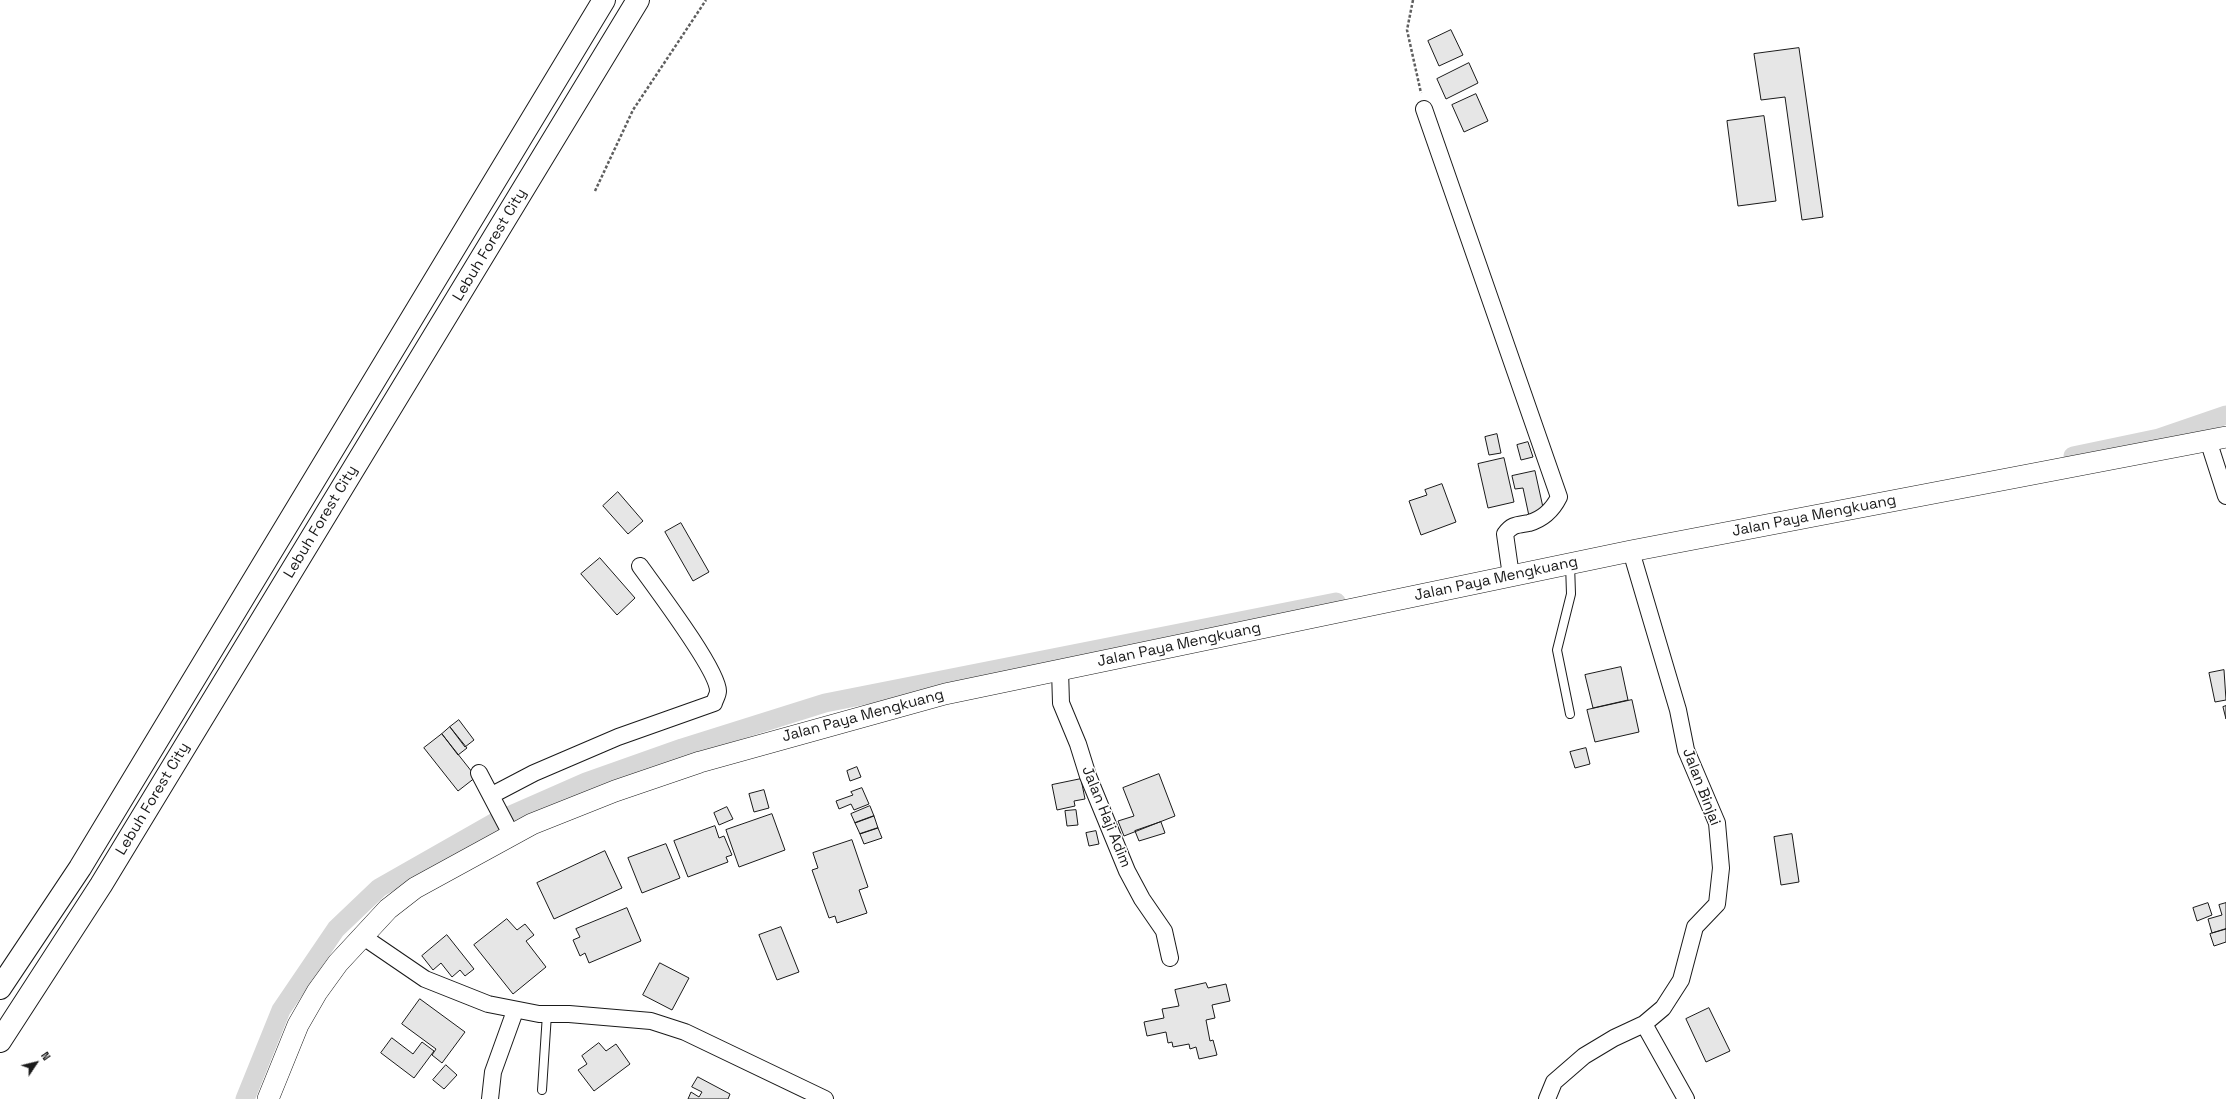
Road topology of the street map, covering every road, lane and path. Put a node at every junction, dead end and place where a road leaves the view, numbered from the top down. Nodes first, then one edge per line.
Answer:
1 (604, 0) edge
2 (638, 0) edge
3 (706, 0) edge
4 (1413, 0) edge
5 (1424, 109) joint
6 (595, 191) dead end
7 (2217, 439) edge
8 (2226, 496) edge
9 (1631, 551) junction
10 (1570, 563) junction
11 (640, 566) dead end
12 (1511, 576) junction
13 (1060, 670) junction
14 (1570, 714) dead end
15 (479, 773) dead end
16 (492, 795) junction
17 (511, 834) junction
18 (362, 936) junction
19 (1170, 958) dead end
20 (0, 988) edge
21 (515, 1011) junction
22 (547, 1014) junction
23 (1644, 1024) junction
24 (0, 1041) edge
25 (542, 1090) dead end
26 (268, 1099) edge
27 (490, 1099) edge
28 (825, 1099) edge
29 (1547, 1099) edge
30 (1686, 1099) edge

1 - 20 main road, Lebuh Forest City
2 - 24 main road, Lebuh Forest City
3 - 6 path
4 - 5 path
5 - 12 street
7 - 8 street
7 - 9 street, Jalan Paya Mengkuang
9 - 10 street, Jalan Paya Mengkuang
9 - 23 street, Jalan Binjai
10 - 12 street, Jalan Paya Mengkuang
10 - 14 lane
11 - 16 street
12 - 13 street, Jalan Paya Mengkuang
13 - 17 street, Jalan Paya Mengkuang
13 - 19 street, Jalan Haji Adim
15 - 16 street
16 - 17 street
17 - 18 street, Jalan Paya Mengkuang
18 - 21 street
18 - 26 street, Jalan Paya Mengkuang
21 - 22 street
21 - 27 street
22 - 25 lane
22 - 28 street
23 - 29 street, Jalan Binjai
23 - 30 street

